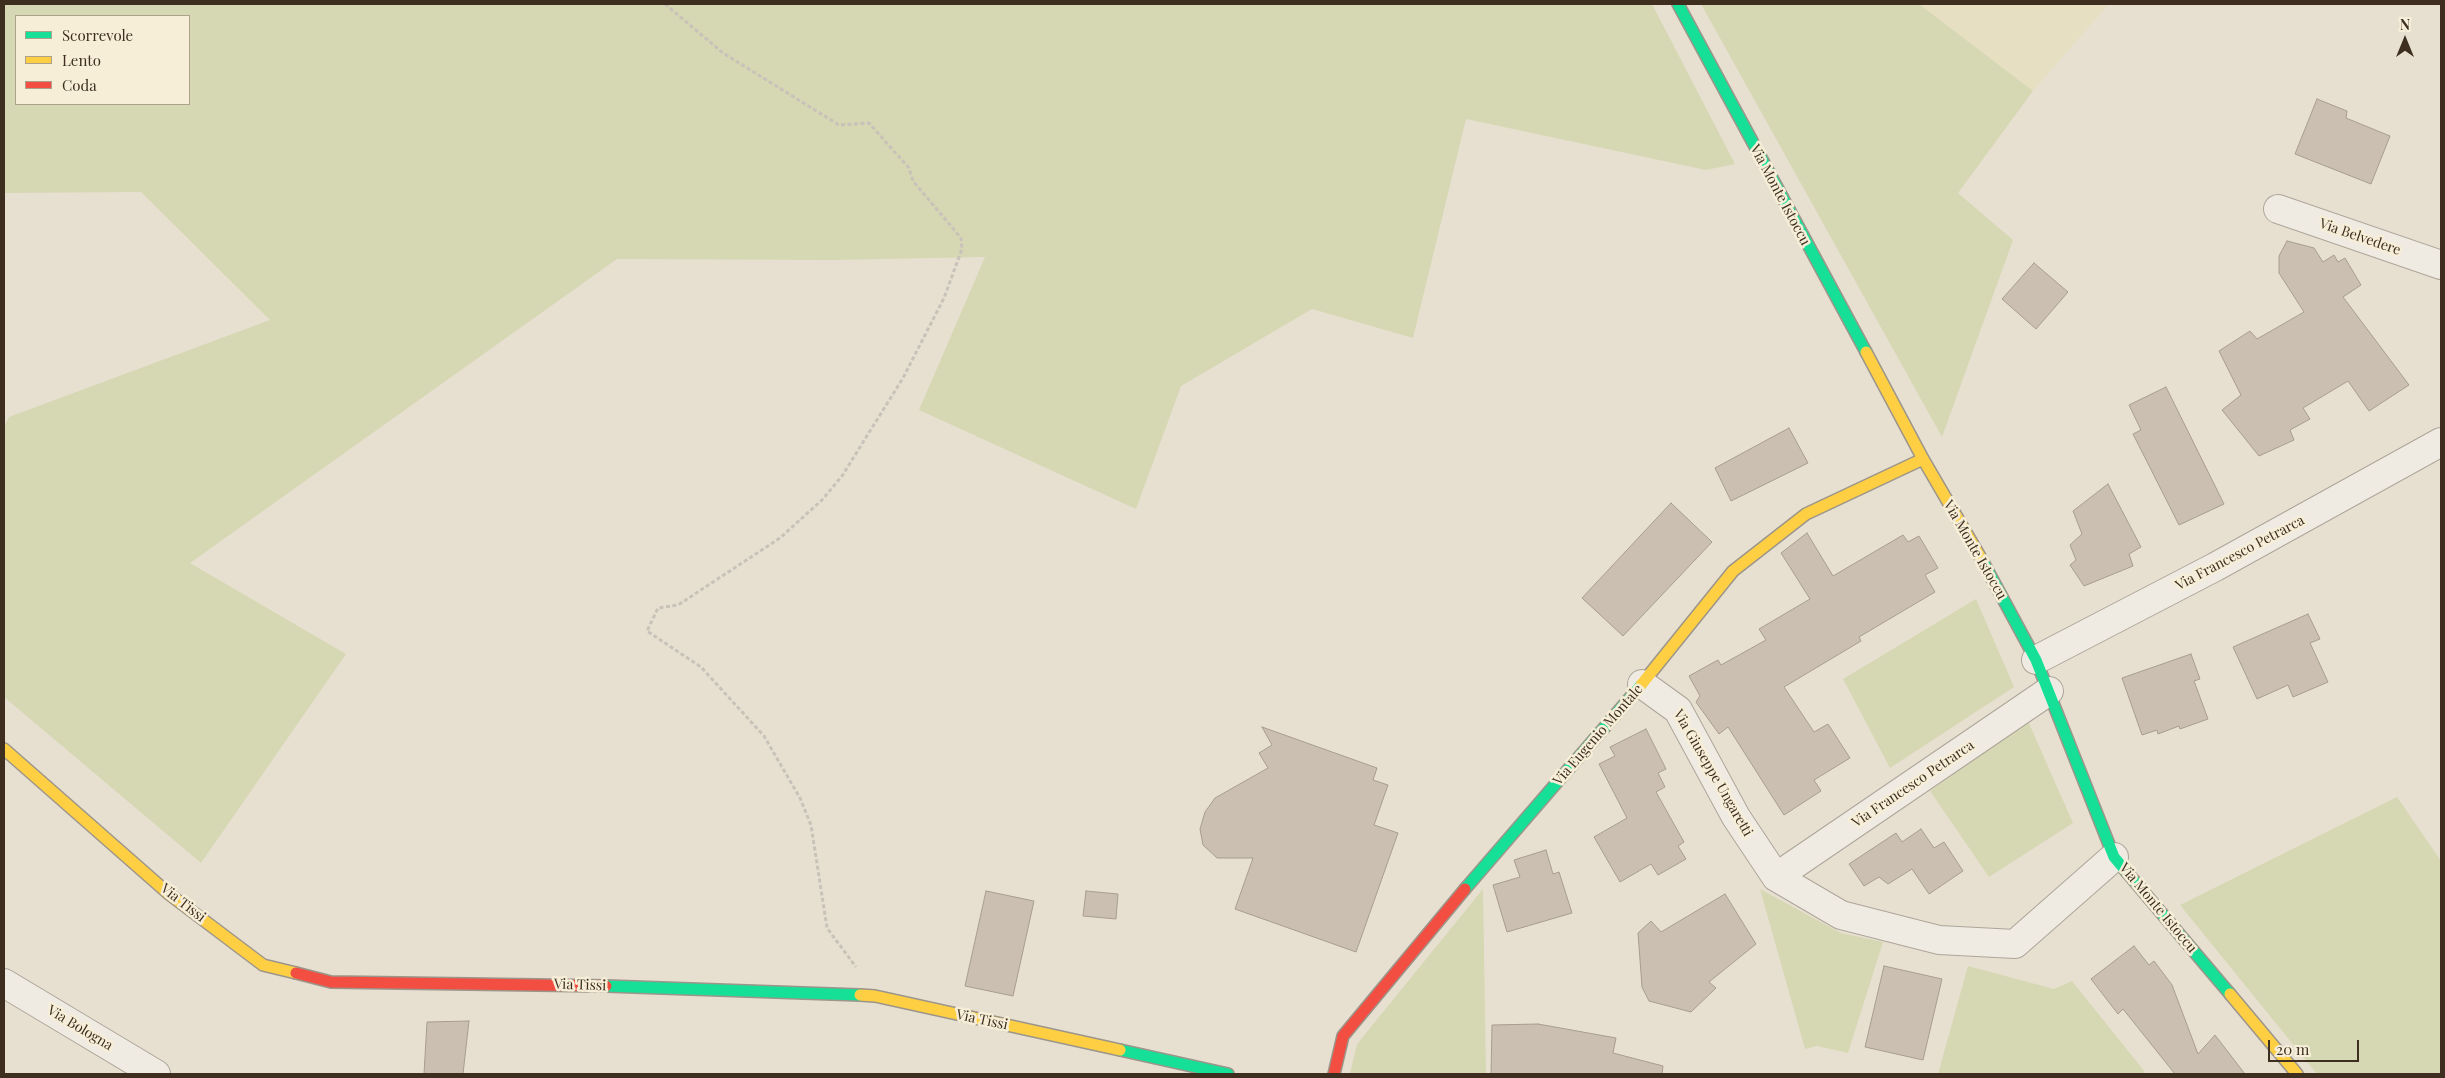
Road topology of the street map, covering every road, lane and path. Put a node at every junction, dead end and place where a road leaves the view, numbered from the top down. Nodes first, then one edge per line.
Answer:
1 (665, 4) edge
2 (1678, 4) edge
3 (2278, 209) dead end
4 (2441, 265) edge
5 (2441, 442) edge
6 (1924, 459) junction
7 (2036, 660) junction
8 (1642, 684) junction
9 (2049, 692) junction
10 (4, 748) edge
11 (2114, 857) junction
12 (1776, 877) junction
13 (4, 983) edge
14 (875, 996) junction
15 (156, 1074) edge
16 (1228, 1074) edge
17 (1334, 1074) edge
18 (2297, 1074) edge

1 - 14 path
2 - 6 street, Via Monte Istoccu
3 - 4 street, Via Belvedere
5 - 7 street, Via Francesco Petrarca
6 - 7 street, Via Monte Istoccu
6 - 8 street, Via Eugenio Montale
7 - 9 street, Via Monte Istoccu
8 - 12 street, Via Giuseppe Ungaretti
8 - 17 street, Via Eugenio Montale
9 - 11 street, Via Monte Istoccu
9 - 12 street, Via Francesco Petrarca
10 - 14 street, Via Tissi
11 - 12 street, Via Giuseppe Ungaretti
11 - 18 street, Via Monte Istoccu
13 - 15 street, Via Bologna
14 - 16 street, Via Tissi

